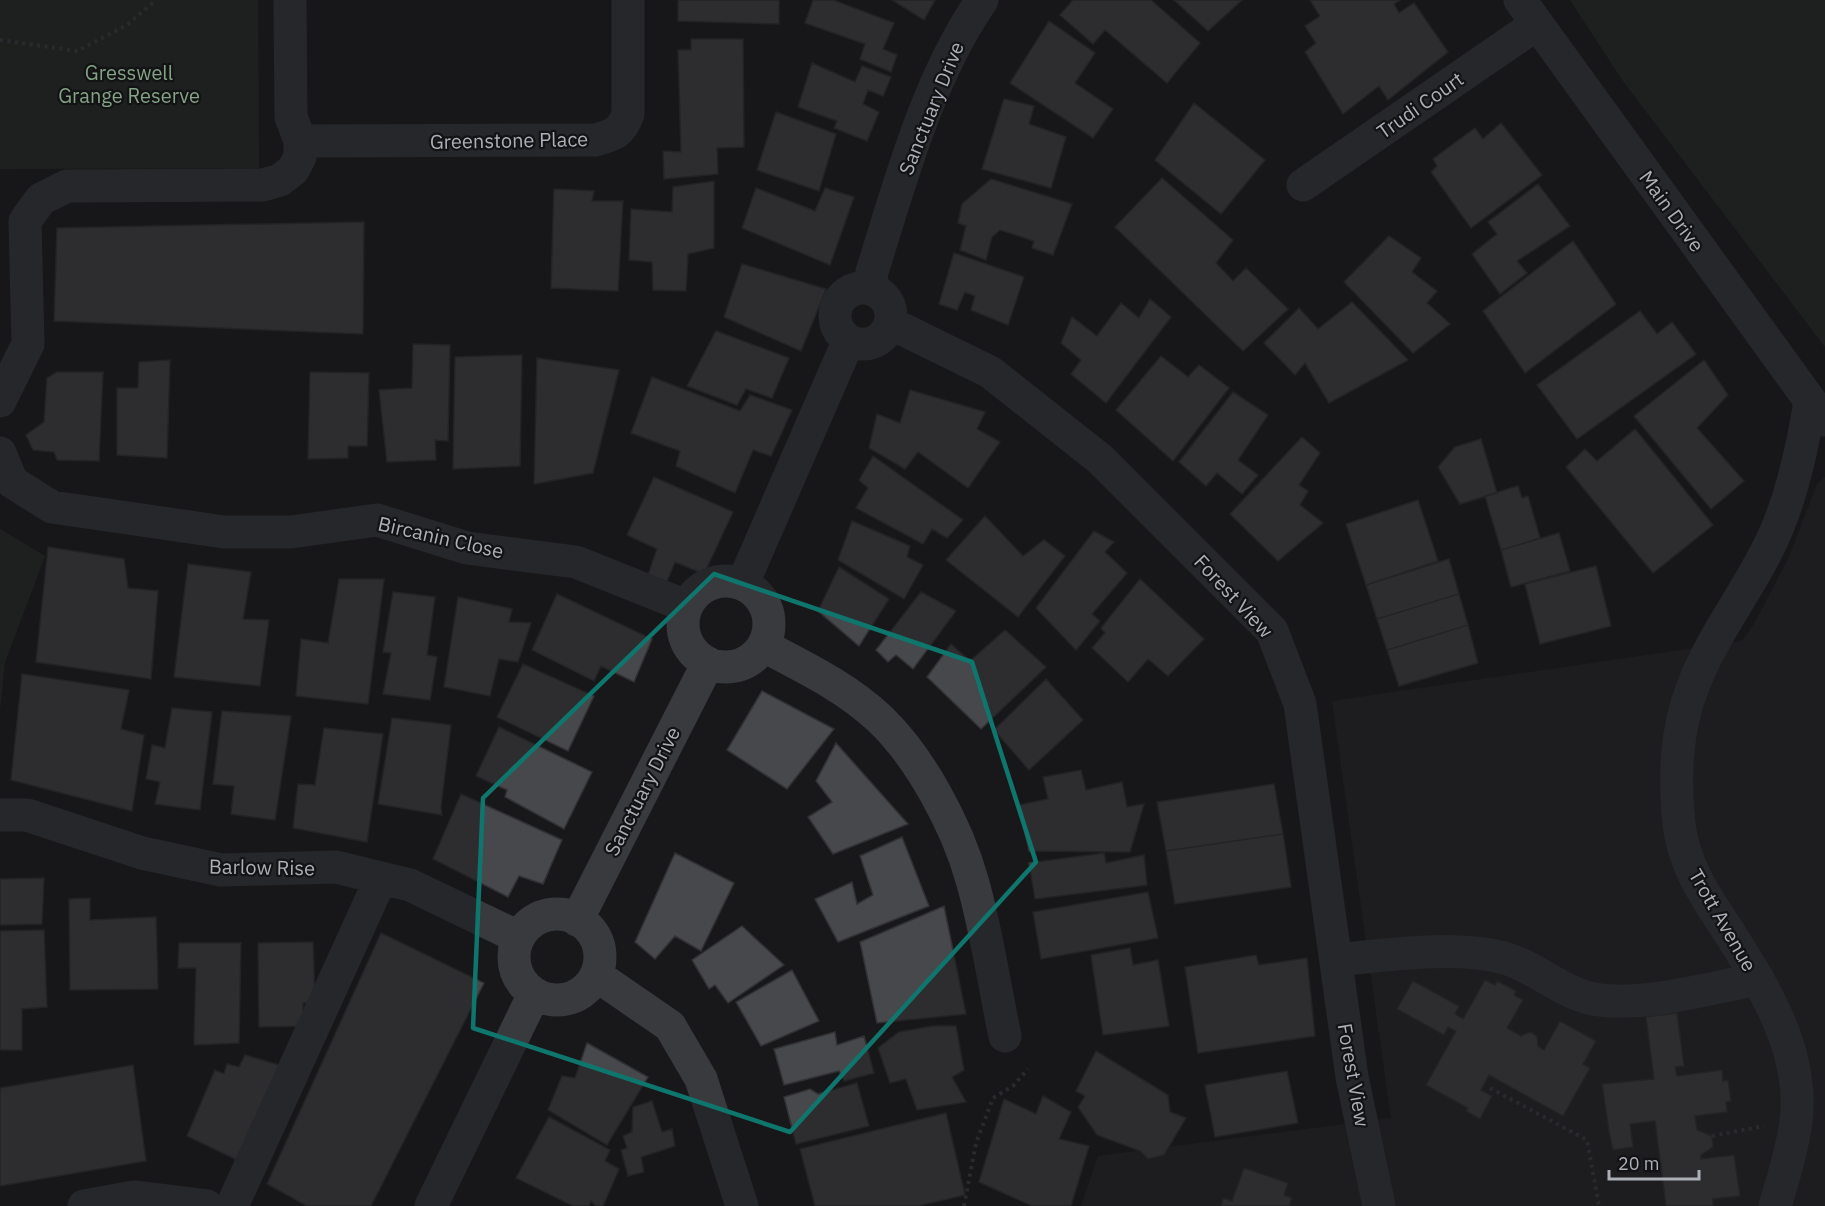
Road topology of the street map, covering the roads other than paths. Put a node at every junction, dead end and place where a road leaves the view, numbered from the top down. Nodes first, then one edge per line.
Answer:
1 (290, 0) edge
2 (628, 0) edge
3 (982, 0) edge
4 (1528, 12) edge
5 (300, 141) junction
6 (1303, 185) dead end
7 (870, 289) junction
8 (890, 323) junction
9 (848, 342) junction
10 (0, 401) edge
11 (1818, 411) edge
12 (0, 453) edge
13 (743, 583) junction
14 (686, 606) junction
15 (764, 646) junction
16 (708, 663) junction
17 (0, 815) edge
18 (381, 878) junction
19 (577, 920) junction
20 (518, 937) junction
21 (1336, 960) junction
22 (596, 975) junction
23 (1758, 979) junction
24 (534, 994) junction
25 (1005, 1036) dead end
26 (84, 1206) edge
27 (207, 1206) edge
28 (232, 1206) edge
29 (431, 1206) edge
30 (742, 1206) edge
31 (1379, 1206) edge
32 (1774, 1206) edge

1 - 5 street
2 - 5 street, Greenstone Place
3 - 7 street, Sanctuary Drive
4 - 6 street, Trudi Court
4 - 11 street, Main Drive
5 - 10 street
7 - 8 street
7 - 9 street
8 - 9 street
8 - 21 street, Forest View
9 - 13 street
11 - 23 street, Trott Avenue
12 - 14 street, Bircanin Close
13 - 14 street
13 - 15 street
14 - 16 street
15 - 16 street
15 - 25 street
16 - 19 street, Sanctuary Drive
17 - 18 street, Barlow Rise
18 - 20 street, Barlow Rise
18 - 28 street
19 - 20 street
19 - 22 street
20 - 24 street
21 - 23 street
21 - 31 street, Forest View
22 - 24 street
22 - 30 street
23 - 32 street, Trott Avenue
24 - 29 street
26 - 27 street

